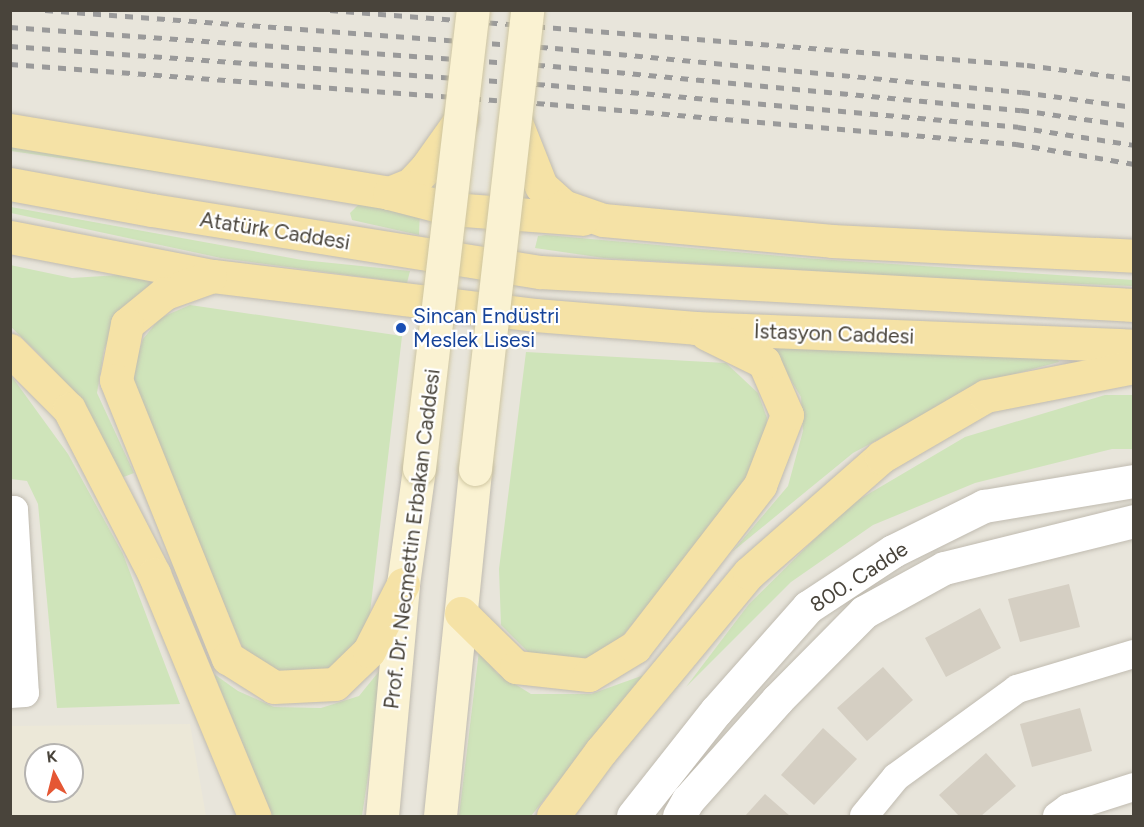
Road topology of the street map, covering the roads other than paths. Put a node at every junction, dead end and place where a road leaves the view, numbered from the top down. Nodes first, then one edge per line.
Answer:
1 (473, 10) edge
2 (527, 10) edge
3 (462, 119) junction
4 (517, 125) junction
5 (10, 130) edge
6 (10, 184) edge
7 (389, 193) junction
8 (451, 209) junction
9 (506, 213) junction
10 (603, 220) junction
11 (10, 237) edge
12 (1124, 254) edge
13 (213, 276) junction
14 (1134, 304) edge
15 (695, 328) junction
16 (1134, 346) edge
17 (10, 350) edge
18 (1134, 367) edge
19 (1134, 481) edge
20 (12, 510) edge
21 (1134, 520) edge
22 (403, 584) junction
23 (461, 613) junction
24 (1134, 654) edge
25 (18, 693) edge
26 (1134, 787) edge
27 (254, 816) edge
28 (382, 816) edge
29 (440, 816) edge
30 (553, 816) edge
31 (633, 816) edge
32 (679, 816) edge
33 (864, 816) edge
34 (1057, 816) edge

1 - 3 main road, Prof. Dr. Necmettin Erbakan Caddesi, bridge
2 - 4 main road, bridge
3 - 7 main road
3 - 8 main road, Prof. Dr. Necmettin Erbakan Caddesi, bridge
4 - 9 main road, bridge
4 - 10 main road
5 - 7 main road
6 - 14 main road, Atatürk Caddesi
7 - 8 main road
8 - 9 main road
8 - 22 main road, Prof. Dr. Necmettin Erbakan Caddesi, bridge
9 - 10 main road
9 - 23 main road, bridge
10 - 12 main road
11 - 13 main road
13 - 15 main road, İstasyon Caddesi
13 - 22 main road
15 - 16 main road, İstasyon Caddesi
15 - 23 main road
17 - 27 main road
18 - 30 main road
19 - 31 street, 800. Cadde
20 - 25 street
21 - 32 street, 800. Cadde
22 - 28 main road, Prof. Dr. Necmettin Erbakan Caddesi
23 - 29 main road
24 - 33 street
26 - 34 street

